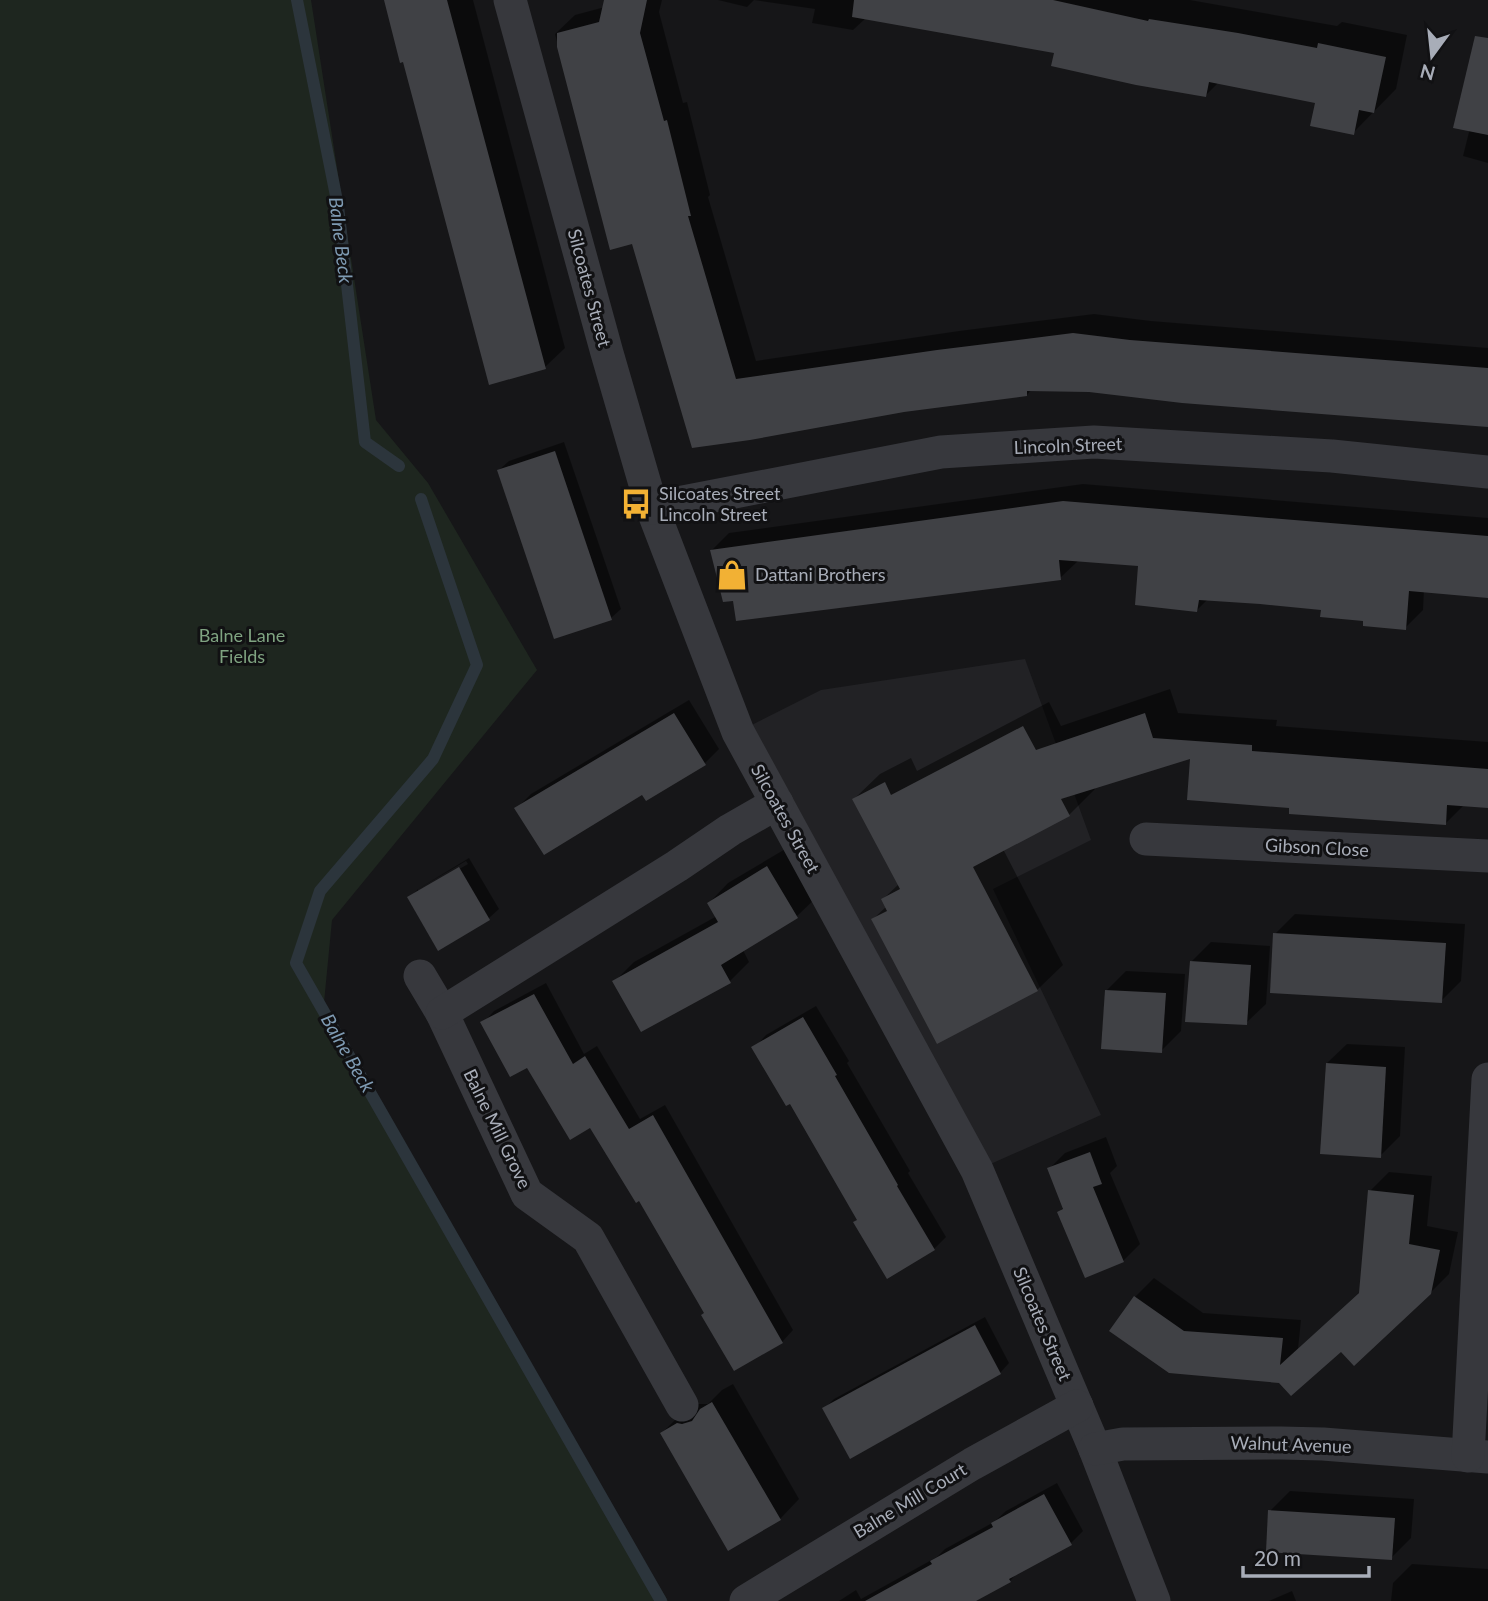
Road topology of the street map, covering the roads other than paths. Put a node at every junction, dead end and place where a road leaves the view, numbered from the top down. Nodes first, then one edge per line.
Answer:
1 (510, 0) edge
2 (1488, 472) edge
3 (652, 508) junction
4 (777, 803) junction
5 (1146, 839) dead end
6 (1488, 856) edge
7 (420, 976) dead end
8 (442, 1013) junction
9 (1488, 1079) edge
10 (682, 1405) dead end
11 (1077, 1406) junction
12 (1095, 1449) junction
13 (1478, 1457) edge
14 (746, 1601) edge
15 (1154, 1601) edge

1 - 3 street, Silcoates Street
2 - 3 street, Lincoln Street
3 - 4 street, Silcoates Street
4 - 8 street
4 - 11 street, Silcoates Street
5 - 6 street, Gibson Close
7 - 8 street, Balne Mill Grove
8 - 10 street, Balne Mill Grove
9 - 13 street
11 - 12 street, Silcoates Street
11 - 14 street, Balne Mill Court
12 - 13 street, Walnut Avenue
12 - 15 street, Silcoates Street

